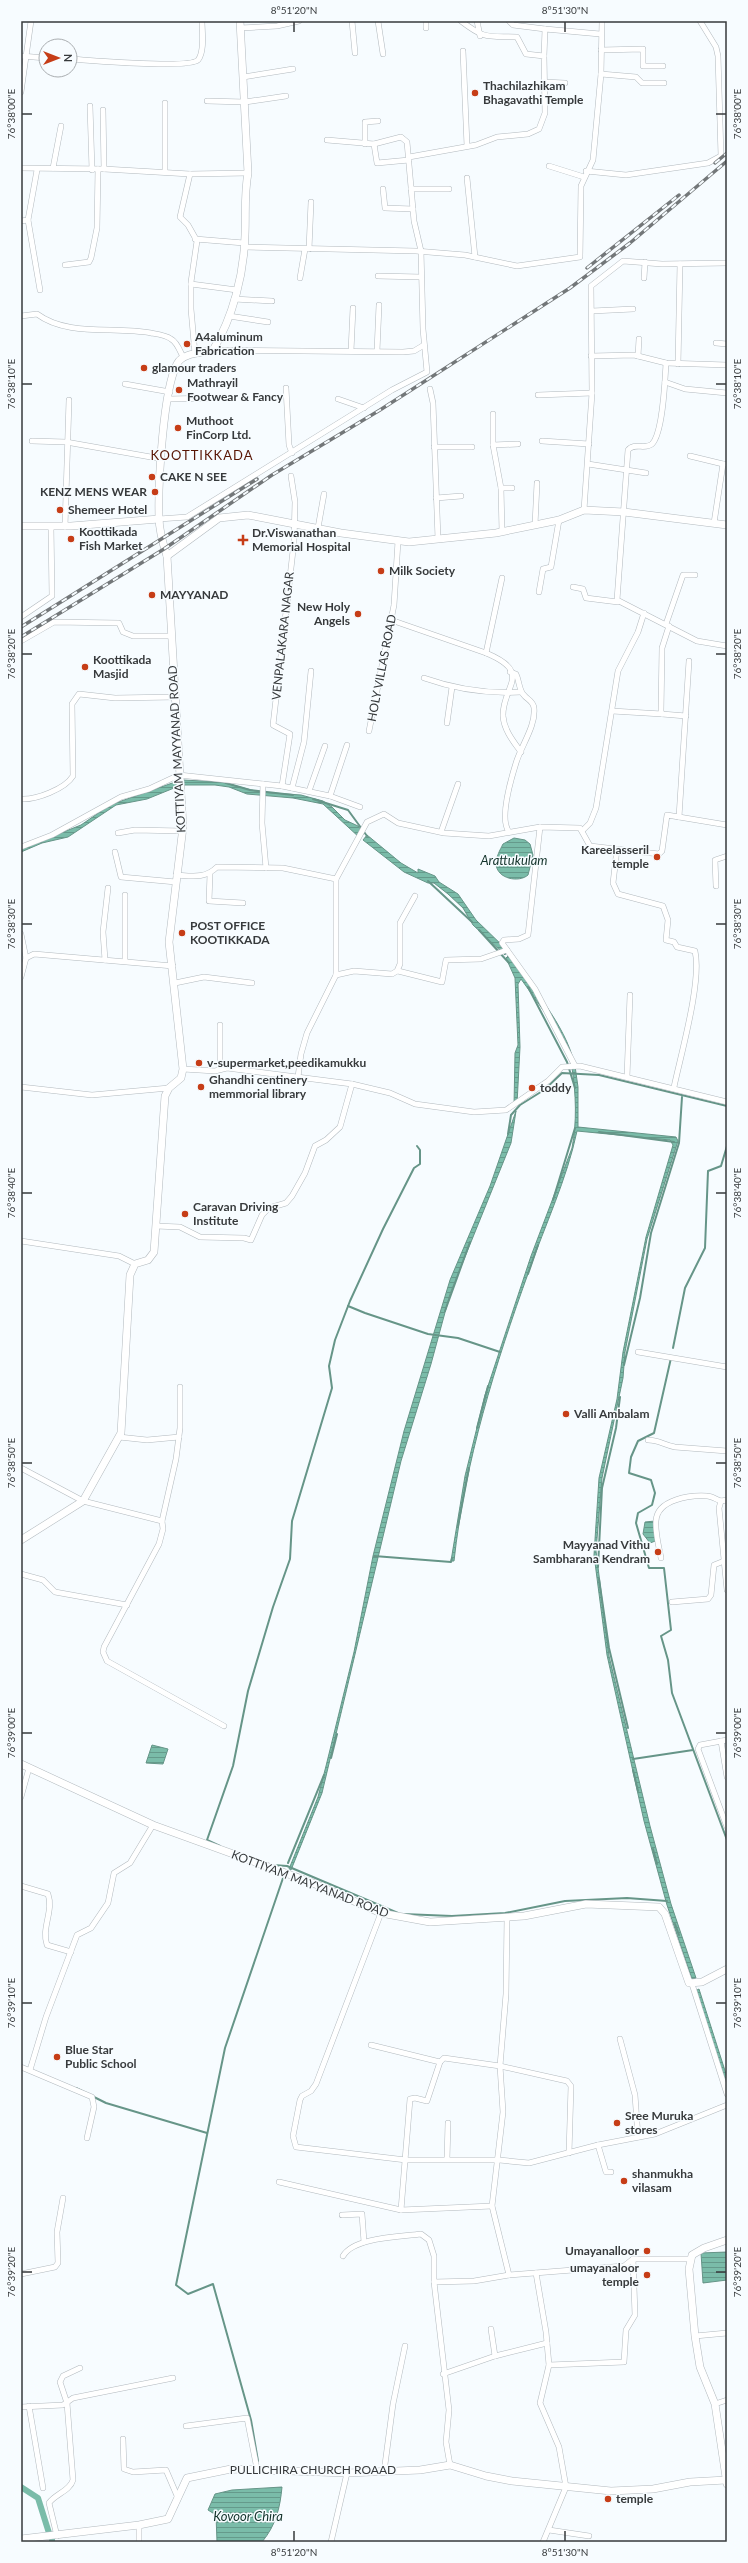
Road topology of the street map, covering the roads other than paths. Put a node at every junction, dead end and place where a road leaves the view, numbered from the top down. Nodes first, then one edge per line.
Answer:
1 (31, 21) edge
2 (202, 21) edge
3 (299, 21) edge
4 (352, 21) edge
5 (378, 21) edge
6 (426, 21) edge
7 (461, 21) edge
8 (477, 21) edge
9 (509, 21) edge
10 (602, 21) edge
11 (700, 21) edge
12 (240, 25) edge
13 (426, 28) dead end
14 (545, 29) junction
15 (600, 34) junction
16 (480, 36) junction
17 (602, 50) junction
18 (463, 51) dead end
19 (355, 53) dead end
20 (383, 54) dead end
21 (23, 56) edge
22 (544, 56) junction
23 (38, 57) edge
24 (78, 59) edge
25 (663, 66) dead end
26 (293, 69) dead end
27 (601, 74) junction
28 (243, 76) junction
29 (544, 82) junction
30 (565, 83) dead end
31 (664, 83) dead end
32 (21, 92) edge
33 (286, 96) dead end
34 (207, 101) dead end
35 (165, 102) dead end
36 (245, 102) junction
37 (90, 106) dead end
38 (103, 110) dead end
39 (378, 121) dead end
40 (61, 126) dead end
41 (327, 140) dead end
42 (365, 144) junction
43 (374, 144) junction
44 (467, 146) junction
45 (727, 150) edge
46 (721, 156) junction
47 (409, 159) junction
48 (549, 166) dead end
49 (21, 168) edge
50 (52, 168) junction
51 (101, 169) junction
52 (36, 170) junction
53 (92, 170) junction
54 (165, 172) junction
55 (248, 173) junction
56 (190, 174) junction
57 (585, 174) junction
58 (467, 178) dead end
59 (383, 189) dead end
60 (411, 189) junction
61 (449, 189) dead end
62 (311, 202) dead end
63 (412, 209) junction
64 (21, 220) edge
65 (28, 220) junction
66 (196, 239) junction
67 (244, 245) junction
68 (307, 249) junction
69 (421, 251) junction
70 (475, 257) junction
71 (645, 262) junction
72 (727, 263) edge
73 (680, 264) junction
74 (65, 265) dead end
75 (378, 276) dead end
76 (421, 277) junction
77 (300, 278) dead end
78 (644, 278) dead end
79 (191, 284) junction
80 (40, 290) dead end
81 (237, 290) junction
82 (234, 299) junction
83 (272, 301) dead end
84 (379, 305) dead end
85 (353, 308) dead end
86 (633, 309) dead end
87 (592, 311) junction
88 (21, 316) edge
89 (229, 316) junction
90 (268, 322) dead end
91 (639, 339) dead end
92 (716, 343) dead end
93 (727, 344) edge
94 (424, 345) junction
95 (213, 350) junction
96 (351, 351) junction
97 (376, 351) junction
98 (196, 354) junction
99 (591, 356) junction
100 (638, 356) junction
101 (183, 357) junction
102 (666, 363) junction
103 (678, 364) junction
104 (727, 365) edge
105 (664, 382) junction
106 (125, 384) dead end
107 (286, 388) dead end
108 (430, 388) dead end
109 (727, 393) edge
110 (592, 394) junction
111 (538, 395) dead end
112 (169, 396) junction
113 (214, 398) dead end
114 (338, 398) dead end
115 (69, 400) dead end
116 (364, 408) junction
117 (493, 414) dead end
118 (32, 441) dead end
119 (542, 441) dead end
120 (66, 442) junction
121 (518, 444) dead end
122 (589, 444) junction
123 (493, 445) junction
124 (434, 447) junction
125 (472, 447) dead end
126 (292, 453) junction
127 (690, 456) dead end
128 (162, 459) junction
129 (588, 464) junction
130 (726, 464) edge
131 (626, 470) junction
132 (646, 472) dead end
133 (291, 476) dead end
134 (537, 483) dead end
135 (501, 488) junction
136 (512, 488) dead end
137 (324, 494) dead end
138 (461, 496) dead end
139 (436, 498) junction
140 (584, 510) junction
141 (624, 512) junction
142 (159, 519) junction
143 (559, 520) junction
144 (294, 523) junction
145 (714, 523) junction
146 (535, 525) junction
147 (727, 525) edge
148 (21, 526) edge
149 (65, 526) junction
150 (51, 527) junction
151 (318, 528) junction
152 (502, 532) junction
153 (438, 539) junction
154 (398, 541) junction
155 (167, 556) junction
156 (695, 575) dead end
157 (502, 578) dead end
158 (573, 587) dead end
159 (539, 592) dead end
160 (618, 602) junction
161 (644, 613) junction
162 (21, 617) edge
163 (391, 620) junction
164 (667, 625) junction
165 (171, 636) junction
166 (21, 641) edge
167 (727, 646) edge
168 (486, 653) junction
169 (689, 661) dead end
170 (311, 671) dead end
171 (510, 672) junction
172 (424, 678) dead end
173 (452, 687) junction
174 (521, 692) junction
175 (510, 693) junction
176 (175, 697) junction
177 (612, 711) junction
178 (662, 714) junction
179 (686, 716) junction
180 (447, 723) dead end
181 (369, 731) dead end
182 (347, 745) dead end
183 (325, 746) dead end
184 (521, 752) junction
185 (179, 774) junction
186 (458, 784) dead end
187 (263, 785) junction
188 (282, 786) junction
189 (292, 788) junction
190 (309, 791) junction
191 (330, 796) junction
192 (21, 799) edge
193 (360, 807) dead end
194 (679, 817) junction
195 (727, 825) edge
196 (540, 827) junction
197 (182, 831) junction
198 (582, 831) junction
199 (441, 832) junction
200 (509, 832) junction
201 (118, 834) dead end
202 (21, 847) edge
203 (617, 849) junction
204 (115, 852) dead end
205 (727, 856) edge
206 (266, 868) junction
207 (210, 874) junction
208 (176, 878) junction
209 (336, 879) junction
210 (716, 886) dead end
211 (108, 888) dead end
212 (125, 895) dead end
213 (415, 896) dead end
214 (243, 903) dead end
215 (21, 934) edge
216 (507, 950) junction
217 (26, 958) junction
218 (105, 960) junction
219 (125, 961) junction
220 (173, 966) junction
221 (398, 971) junction
222 (336, 975) junction
223 (21, 976) edge
224 (175, 982) junction
225 (252, 983) dead end
226 (630, 995) dead end
227 (220, 1025) dead end
228 (573, 1066) junction
229 (183, 1069) junction
230 (220, 1070) junction
231 (298, 1077) junction
232 (627, 1077) junction
233 (352, 1084) junction
234 (21, 1087) edge
235 (674, 1087) junction
236 (169, 1088) junction
237 (727, 1102) edge
238 (156, 1226) junction
239 (21, 1241) edge
240 (135, 1264) junction
241 (638, 1352) dead end
242 (727, 1367) edge
243 (180, 1386) dead end
244 (119, 1437) junction
245 (179, 1437) junction
246 (648, 1440) dead end
247 (727, 1451) edge
248 (21, 1468) edge
249 (83, 1501) junction
250 (724, 1501) edge
251 (162, 1520) junction
252 (21, 1540) edge
253 (661, 1558) dead end
254 (724, 1561) junction
255 (21, 1574) edge
256 (727, 1590) edge
257 (672, 1602) dead end
258 (127, 1605) junction
259 (224, 1726) dead end
260 (724, 1740) edge
261 (21, 1764) edge
262 (29, 1768) junction
263 (727, 1777) edge
264 (21, 1797) edge
265 (153, 1825) junction
266 (727, 1827) edge
267 (21, 1886) edge
268 (381, 1913) junction
269 (507, 1918) junction
270 (71, 1952) junction
271 (727, 1969) edge
272 (692, 1984) junction
273 (620, 2039) dead end
274 (371, 2045) dead end
275 (440, 2062) junction
276 (500, 2066) junction
277 (21, 2067) edge
278 (30, 2070) junction
279 (727, 2094) edge
280 (727, 2104) edge
281 (448, 2123) dead end
282 (638, 2137) junction
283 (87, 2138) dead end
284 (598, 2145) junction
285 (569, 2153) junction
286 (448, 2159) junction
287 (406, 2160) junction
288 (499, 2160) junction
289 (611, 2172) dead end
290 (279, 2182) dead end
291 (63, 2198) dead end
292 (492, 2206) junction
293 (401, 2210) junction
294 (342, 2215) dead end
295 (727, 2240) edge
296 (364, 2242) junction
297 (343, 2256) dead end
298 (633, 2259) junction
299 (690, 2259) junction
300 (536, 2273) junction
301 (21, 2274) edge
302 (509, 2275) junction
303 (434, 2282) junction
304 (491, 2329) dead end
305 (727, 2333) edge
306 (694, 2336) junction
307 (547, 2343) junction
308 (405, 2346) dead end
309 (495, 2356) junction
310 (548, 2366) junction
311 (80, 2368) dead end
312 (443, 2374) junction
313 (173, 2378) dead end
314 (727, 2400) edge
315 (67, 2403) junction
316 (714, 2404) junction
317 (21, 2406) edge
318 (28, 2406) junction
319 (186, 2426) dead end
320 (123, 2440) dead end
321 (450, 2465) junction
322 (257, 2469) junction
323 (384, 2472) junction
324 (347, 2473) junction
325 (727, 2483) edge
326 (566, 2487) junction
327 (43, 2488) dead end
328 (178, 2498) junction
329 (139, 2525) junction
330 (549, 2530) junction
331 (57, 2536) junction
332 (589, 2536) dead end
333 (21, 2539) edge
334 (139, 2542) edge
335 (331, 2542) edge
336 (543, 2542) edge

1 - 21 street
2 - 24 street
3 - 12 street
4 - 19 street
5 - 20 street
6 - 13 street
7 - 16 street
8 - 16 street
9 - 14 street
10 - 15 street
11 - 46 street
12 - 28 main road
14 - 15 street
14 - 22 street
15 - 17 street
16 - 22 street
17 - 25 street
17 - 27 street
18 - 44 street
21 - 23 street
21 - 32 street
22 - 29 street
26 - 28 street
27 - 31 street
27 - 57 street
28 - 36 main road
29 - 30 street
29 - 44 street
33 - 36 street
34 - 36 street
35 - 54 street
36 - 55 main road
37 - 53 street
38 - 51 street
39 - 42 street
40 - 50 street
41 - 42 street
42 - 43 street
43 - 47 street
43 - 47 street
44 - 47 street
45 - 46 street
46 - 57 street
47 - 60 street
48 - 57 street
49 - 52 street
50 - 52 street
50 - 53 street
51 - 53 street
51 - 54 street
51 - 74 street
52 - 65 street
54 - 56 street
55 - 56 street
55 - 67 main road
56 - 66 street
57 - 70 street
58 - 70 street
59 - 63 street
60 - 61 street
60 - 63 street
62 - 68 street
63 - 69 street
64 - 65 street
65 - 80 street
66 - 67 street
66 - 79 street
67 - 68 street
67 - 81 main road
68 - 69 street
68 - 77 street
69 - 70 street
69 - 76 street
71 - 73 street
71 - 78 street
71 - 87 street
72 - 73 street
73 - 103 street
75 - 76 street
76 - 94 street
79 - 81 street
79 - 98 street
81 - 82 main road
82 - 83 street
82 - 89 main road
84 - 97 street
85 - 96 street
86 - 87 street
87 - 99 street
88 - 101 street
89 - 90 street
89 - 95 main road
91 - 100 street
92 - 93 street
94 - 97 street
94 - 116 street
95 - 96 street
95 - 98 main road
96 - 97 street
98 - 101 main road
99 - 100 street
99 - 110 street
100 - 102 street
101 - 112 main road, KOTTIYAM MAYYANAD ROAD
102 - 103 street
102 - 105 street
103 - 104 street
105 - 109 street
105 - 131 street
106 - 112 street
107 - 126 street
108 - 124 street
110 - 111 street
110 - 122 street
112 - 113 street
112 - 128 main road, KOTTIYAM MAYYANAD ROAD
114 - 116 street
115 - 120 street
116 - 126 street
117 - 123 street
118 - 120 street
119 - 122 street
120 - 128 street
120 - 149 street
121 - 123 street
122 - 129 street
123 - 135 street
124 - 125 street
124 - 139 street
126 - 142 street
127 - 130 street
128 - 142 main road, KOTTIYAM MAYYANAD ROAD
129 - 131 street
129 - 140 street
130 - 145 street
131 - 132 street
131 - 141 street
133 - 144 street, VENPALAKARA NAGAR
134 - 146 street
135 - 136 street
135 - 152 street
137 - 151 street
138 - 139 street
139 - 153 street
140 - 141 main road
140 - 143 main road
141 - 145 main road
141 - 160 street
142 - 149 main road
142 - 155 main road, KOTTIYAM MAYYANAD ROAD
143 - 146 main road
143 - 159 street
144 - 151 main road
144 - 155 main road
144 - 188 street, VENPALAKARA NAGAR
145 - 147 main road
146 - 152 main road
148 - 150 main road
149 - 150 main road
150 - 162 street
151 - 154 main road
152 - 153 main road
153 - 154 main road
154 - 163 street, HOLY VILLAS ROAD
155 - 165 main road, KOTTIYAM MAYYANAD ROAD
156 - 164 street
157 - 168 street
158 - 160 street
160 - 161 street
161 - 164 street
161 - 177 street
163 - 168 street
163 - 181 street, HOLY VILLAS ROAD
164 - 167 street
164 - 178 street
165 - 166 street
165 - 176 main road, KOTTIYAM MAYYANAD ROAD
168 - 171 street
169 - 179 street
170 - 189 street
171 - 174 street
171 - 175 street
172 - 173 street
173 - 175 street
173 - 180 street
174 - 175 street
174 - 184 street
175 - 184 street
176 - 185 main road, KOTTIYAM MAYYANAD ROAD
176 - 192 street
177 - 178 street
177 - 198 street
178 - 179 street
179 - 194 street
182 - 191 street
183 - 190 street
184 - 200 street
185 - 187 street
185 - 197 main road, KOTTIYAM MAYYANAD ROAD
185 - 202 street
186 - 199 street
187 - 188 street
187 - 206 street
188 - 189 street
189 - 190 street
190 - 191 street
191 - 193 street
194 - 195 street
194 - 203 street
196 - 198 street
196 - 200 street
196 - 216 street
197 - 201 street
197 - 208 main road, KOTTIYAM MAYYANAD ROAD
198 - 203 street
199 - 200 street
199 - 209 street
203 - 235 street
204 - 208 street
205 - 210 street
206 - 207 street
206 - 209 street
207 - 208 street
207 - 214 street
208 - 220 main road, KOTTIYAM MAYYANAD ROAD
209 - 222 street
211 - 218 street
212 - 219 street
213 - 221 street
215 - 217 street
216 - 221 street
216 - 228 street
217 - 218 street
217 - 223 street
218 - 219 street
219 - 220 street
220 - 224 main road, KOTTIYAM MAYYANAD ROAD
221 - 222 street
222 - 231 street
224 - 225 street
224 - 229 main road, KOTTIYAM MAYYANAD ROAD
226 - 232 street
227 - 230 street
228 - 232 street
228 - 233 street
229 - 230 street
229 - 236 main road
230 - 231 street
231 - 233 street
232 - 235 street
233 - 238 street
234 - 236 street
235 - 237 street
236 - 238 main road
238 - 240 main road
239 - 240 street
240 - 244 main road
241 - 242 street
243 - 245 street
244 - 245 street
244 - 249 main road
245 - 251 street
246 - 247 street
248 - 249 street
249 - 251 street
249 - 252 main road
250 - 253 street
250 - 254 street
251 - 258 street
254 - 256 street
254 - 257 street
255 - 258 street
258 - 259 street
260 - 263 street
260 - 266 street
261 - 262 main road, KOTTIYAM MAYYANAD ROAD
262 - 264 street
262 - 265 main road, KOTTIYAM MAYYANAD ROAD
265 - 268 main road, KOTTIYAM MAYYANAD ROAD
265 - 270 street
267 - 270 street
268 - 269 main road, KOTTIYAM MAYYANAD ROAD
268 - 287 street
269 - 272 main road, KOTTIYAM MAYYANAD ROAD
269 - 276 street
270 - 278 street
271 - 272 main road
272 - 279 street
273 - 282 street
274 - 275 street
275 - 276 street
275 - 287 street
276 - 285 street
276 - 288 street
277 - 278 street
278 - 283 street
280 - 282 street
281 - 286 street
282 - 284 street
284 - 285 street
284 - 289 street
285 - 288 street
286 - 287 street
286 - 288 street
287 - 293 street
288 - 292 street
290 - 293 street
291 - 301 street
292 - 293 street
292 - 302 street
294 - 296 street
295 - 299 main road
296 - 297 street
296 - 303 street
298 - 299 street
298 - 300 street
298 - 310 street
299 - 306 main road
300 - 302 street
300 - 307 street
302 - 303 street
303 - 312 street
304 - 309 street
305 - 306 street
306 - 316 main road
307 - 309 street
307 - 310 street
308 - 323 street
309 - 312 street
310 - 326 street
311 - 315 street
312 - 321 street
313 - 315 street
314 - 316 street
315 - 318 street
315 - 331 street
316 - 325 main road
317 - 318 street
318 - 327 street
319 - 322 street
320 - 328 street
321 - 323 main road, PULLICHIRA CHURCH ROAAD
321 - 326 main road, PULLICHIRA CHURCH ROAAD
322 - 324 main road, PULLICHIRA CHURCH ROAAD
322 - 328 main road, PULLICHIRA CHURCH ROAAD
323 - 324 main road, PULLICHIRA CHURCH ROAAD
324 - 335 street
325 - 326 main road, PULLICHIRA CHURCH ROAAD
326 - 330 street
328 - 329 main road, PULLICHIRA CHURCH ROAAD
329 - 331 main road, PULLICHIRA CHURCH ROAAD
329 - 334 street
330 - 332 street
330 - 336 street
331 - 333 main road, PULLICHIRA CHURCH ROAAD

